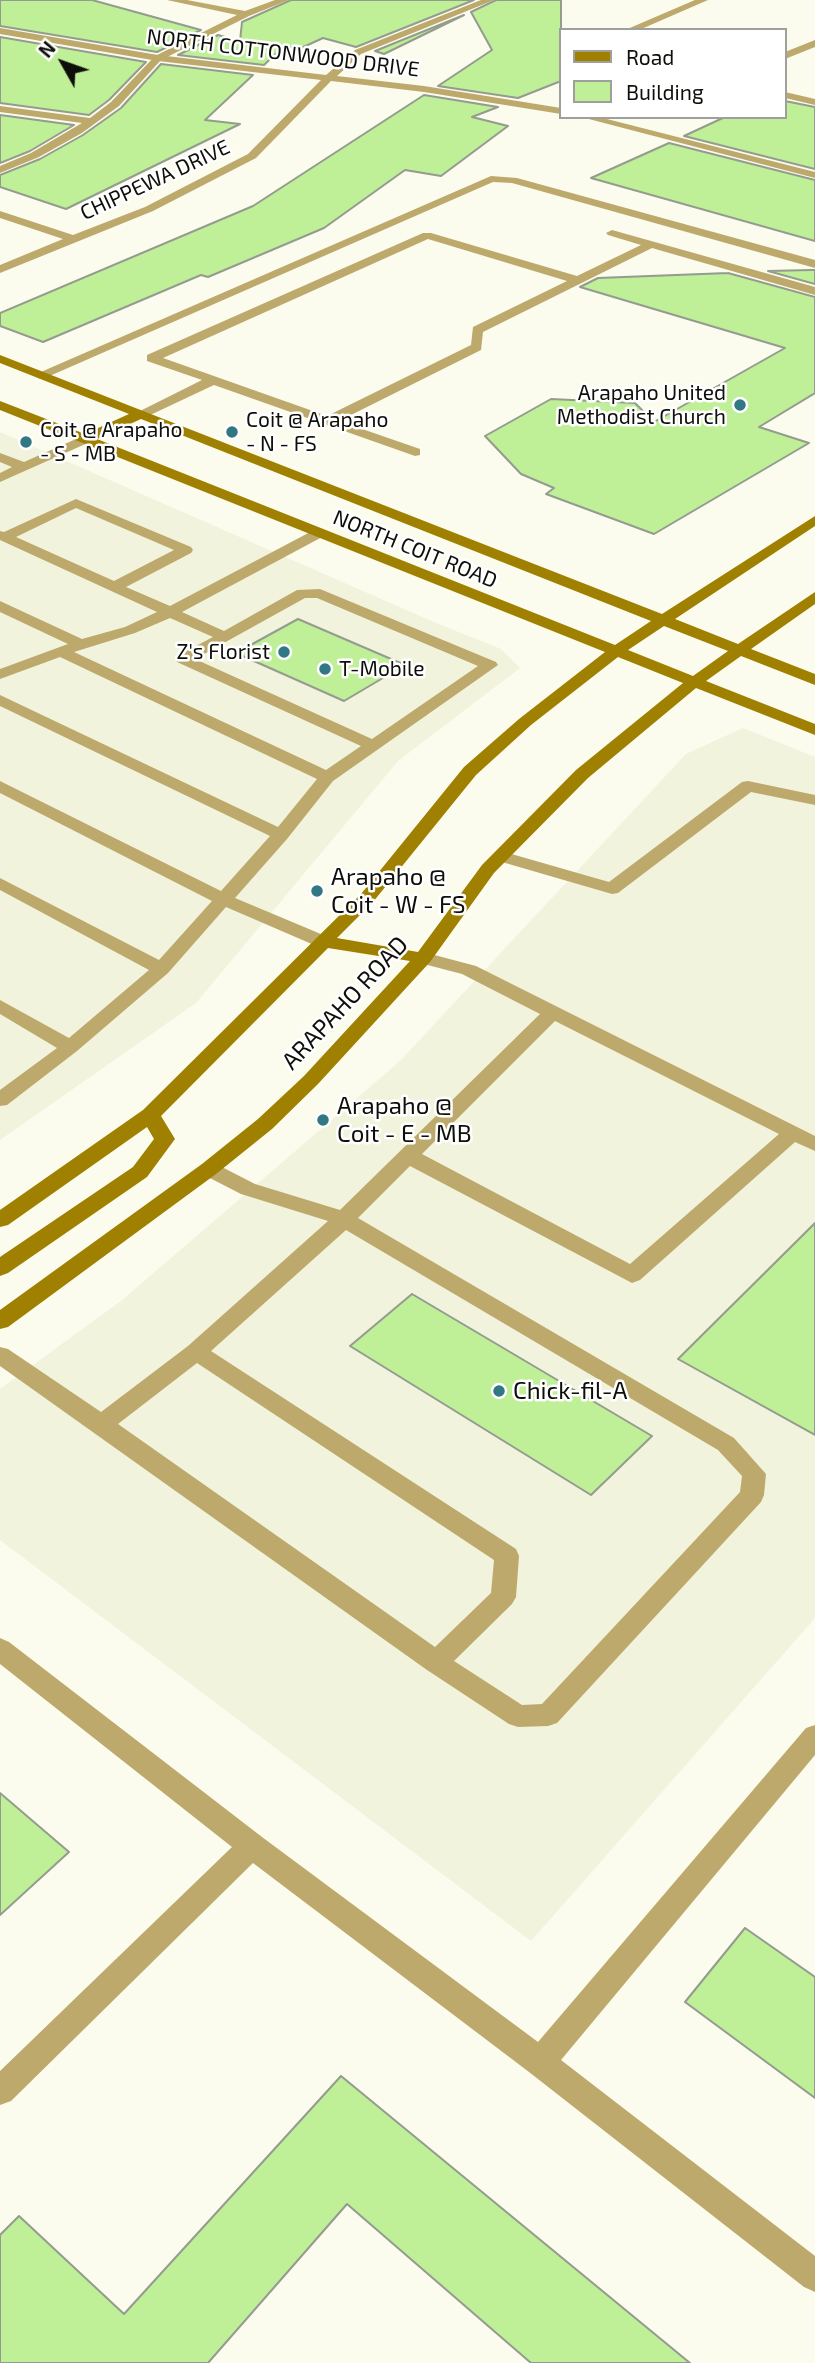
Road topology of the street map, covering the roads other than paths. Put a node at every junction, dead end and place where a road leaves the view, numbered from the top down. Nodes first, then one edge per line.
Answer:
1 (172, 0) edge
2 (284, 0) edge
3 (489, 0) edge
4 (703, 0) edge
5 (246, 14) junction
6 (635, 28) edge
7 (0, 31) edge
8 (815, 43) edge
9 (787, 55) edge
10 (158, 58) junction
11 (327, 79) junction
12 (787, 95) edge
13 (815, 102) edge
14 (0, 108) edge
15 (560, 111) edge
16 (594, 119) edge
17 (644, 119) edge
18 (92, 121) junction
19 (626, 127) junction
20 (0, 170) edge
21 (815, 175) edge
22 (0, 214) edge
23 (612, 233) dead end
24 (73, 239) junction
25 (651, 244) junction
26 (815, 264) edge
27 (0, 269) edge
28 (578, 280) junction
29 (815, 291) edge
30 (0, 359) edge
31 (40, 375) junction
32 (213, 380) junction
33 (0, 405) edge
34 (141, 414) junction
35 (327, 421) junction
36 (85, 439) junction
37 (415, 453) dead end
38 (0, 457) edge
39 (24, 467) junction
40 (0, 478) edge
41 (815, 520) edge
42 (319, 533) junction
43 (2, 536) edge
44 (114, 587) junction
45 (811, 605) edge
46 (0, 606) edge
47 (170, 612) junction
48 (663, 619) junction
49 (225, 637) junction
50 (80, 644) junction
51 (739, 650) junction
52 (59, 651) junction
53 (616, 651) junction
54 (0, 674) edge
55 (815, 680) edge
56 (693, 683) junction
57 (0, 700) edge
58 (815, 730) edge
59 (372, 745) junction
60 (327, 777) junction
61 (0, 786) edge
62 (815, 800) edge
63 (281, 835) junction
64 (501, 856) junction
65 (0, 883) edge
66 (225, 900) junction
67 (321, 942) junction
68 (424, 958) junction
69 (161, 969) junction
70 (0, 1006) edge
71 (553, 1012) junction
72 (70, 1047) junction
73 (0, 1100) edge
74 (150, 1115) junction
75 (793, 1133) junction
76 (815, 1144) edge
77 (407, 1155) junction
78 (209, 1169) junction
79 (344, 1219) junction
80 (0, 1220) edge
81 (0, 1268) edge
82 (0, 1321) edge
83 (196, 1352) junction
84 (0, 1354) edge
85 (101, 1424) junction
86 (0, 1649) edge
87 (436, 1662) junction
88 (815, 1736) edge
89 (252, 1846) junction
90 (540, 2062) junction
91 (0, 2091) edge
92 (815, 2276) edge

1 - 5 street
2 - 5 street
3 - 11 street, CHIPPEWA DRIVE
4 - 6 street
5 - 10 street
7 - 10 street, NORTH COTTONWOOD DRIVE
8 - 9 street
10 - 11 street, NORTH COTTONWOOD DRIVE
10 - 18 street
11 - 15 street, NORTH COTTONWOOD DRIVE
11 - 24 street, CHIPPEWA DRIVE
12 - 13 street
14 - 18 street
16 - 19 street
17 - 19 street
18 - 20 street
19 - 21 street
22 - 24 street
23 - 25 street
24 - 27 street, CHIPPEWA DRIVE
25 - 28 street
25 - 29 street
26 - 31 street
28 - 32 street
28 - 35 street
30 - 31 main road, NORTH COIT ROAD
31 - 34 main road, NORTH COIT ROAD
32 - 34 street
32 - 35 street
33 - 36 main road, NORTH COIT ROAD
34 - 36 main road
34 - 48 main road, NORTH COIT ROAD
35 - 37 street
36 - 39 street
36 - 42 main road, NORTH COIT ROAD
38 - 39 street
39 - 40 street
41 - 48 main road
42 - 47 street
42 - 53 main road, NORTH COIT ROAD
43 - 44 street
43 - 44 street
44 - 47 street
45 - 51 main road, ARAPAHO ROAD
46 - 50 street
47 - 49 street
47 - 50 street
48 - 51 main road, NORTH COIT ROAD
48 - 53 main road
49 - 59 street
49 - 59 street
50 - 52 street
51 - 55 main road, NORTH COIT ROAD
51 - 56 main road, ARAPAHO ROAD
52 - 54 street
52 - 60 street
53 - 56 main road, NORTH COIT ROAD
53 - 67 main road
56 - 58 main road, NORTH COIT ROAD
56 - 64 main road, ARAPAHO ROAD
57 - 63 street
59 - 60 street
60 - 63 street
61 - 66 street
62 - 64 street
63 - 66 street
64 - 68 main road, ARAPAHO ROAD
65 - 69 street
66 - 67 street
66 - 69 street
67 - 68 main road
67 - 74 main road
68 - 71 street
68 - 78 main road, ARAPAHO ROAD
69 - 72 street
70 - 72 street
71 - 75 street
71 - 77 street
72 - 73 street
74 - 80 main road
74 - 81 main road
75 - 76 street
75 - 77 street
77 - 79 street
78 - 79 street
78 - 82 main road, ARAPAHO ROAD
79 - 83 street
79 - 87 street
83 - 85 street
83 - 87 street
84 - 85 street
85 - 87 street
86 - 89 street
88 - 90 street
89 - 90 street
89 - 91 street
90 - 92 street

